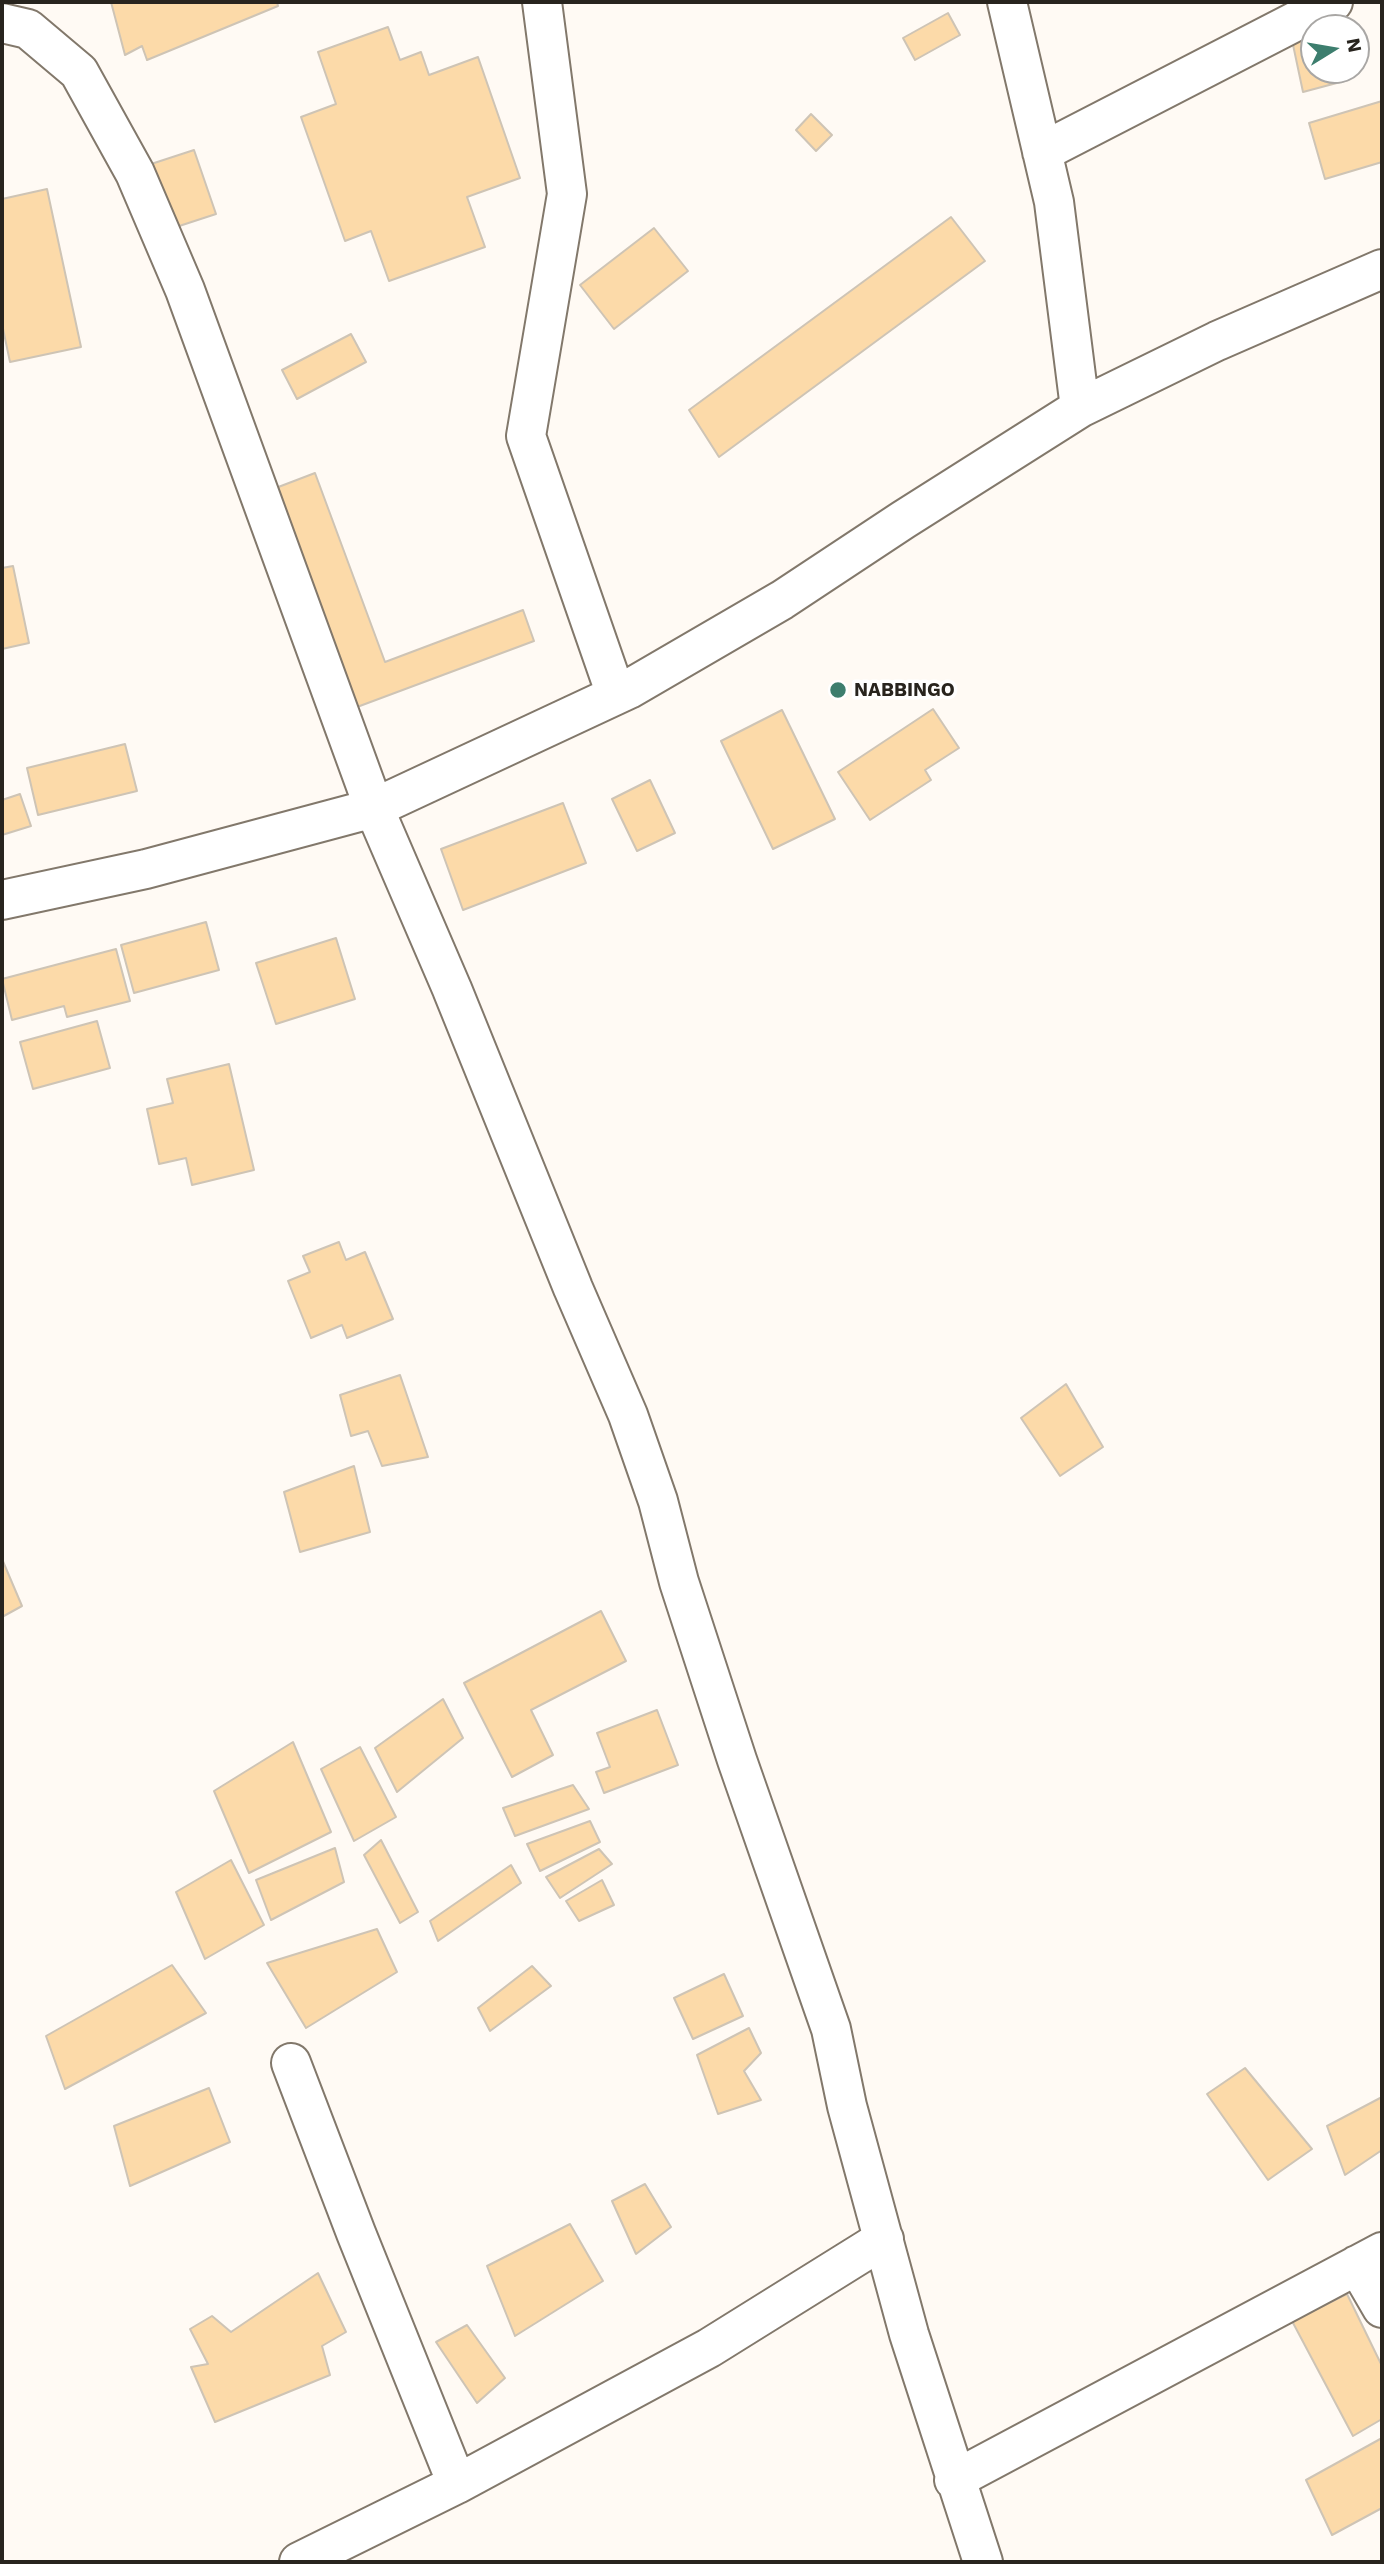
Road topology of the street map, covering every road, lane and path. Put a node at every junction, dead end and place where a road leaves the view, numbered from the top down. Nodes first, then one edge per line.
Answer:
1 (542, 2) edge
2 (1007, 2) edge
3 (1333, 2) edge
4 (2, 23) edge
5 (1042, 152) junction
6 (1382, 269) edge
7 (1080, 408) junction
8 (615, 695) junction
9 (374, 808) junction
10 (2, 900) edge
11 (290, 2063) dead end
12 (884, 2239) junction
13 (1370, 2259) edge
14 (1382, 2308) edge
15 (954, 2480) junction
16 (457, 2484) junction
17 (322, 2557) edge
18 (983, 2562) edge

1 - 8 street
2 - 5 street
3 - 5 street
4 - 9 street
5 - 7 street
6 - 7 street
7 - 8 street
8 - 9 street
9 - 10 street
9 - 12 street
11 - 16 street
12 - 15 street
12 - 16 street
13 - 14 street
13 - 15 street
15 - 18 street
16 - 17 street

